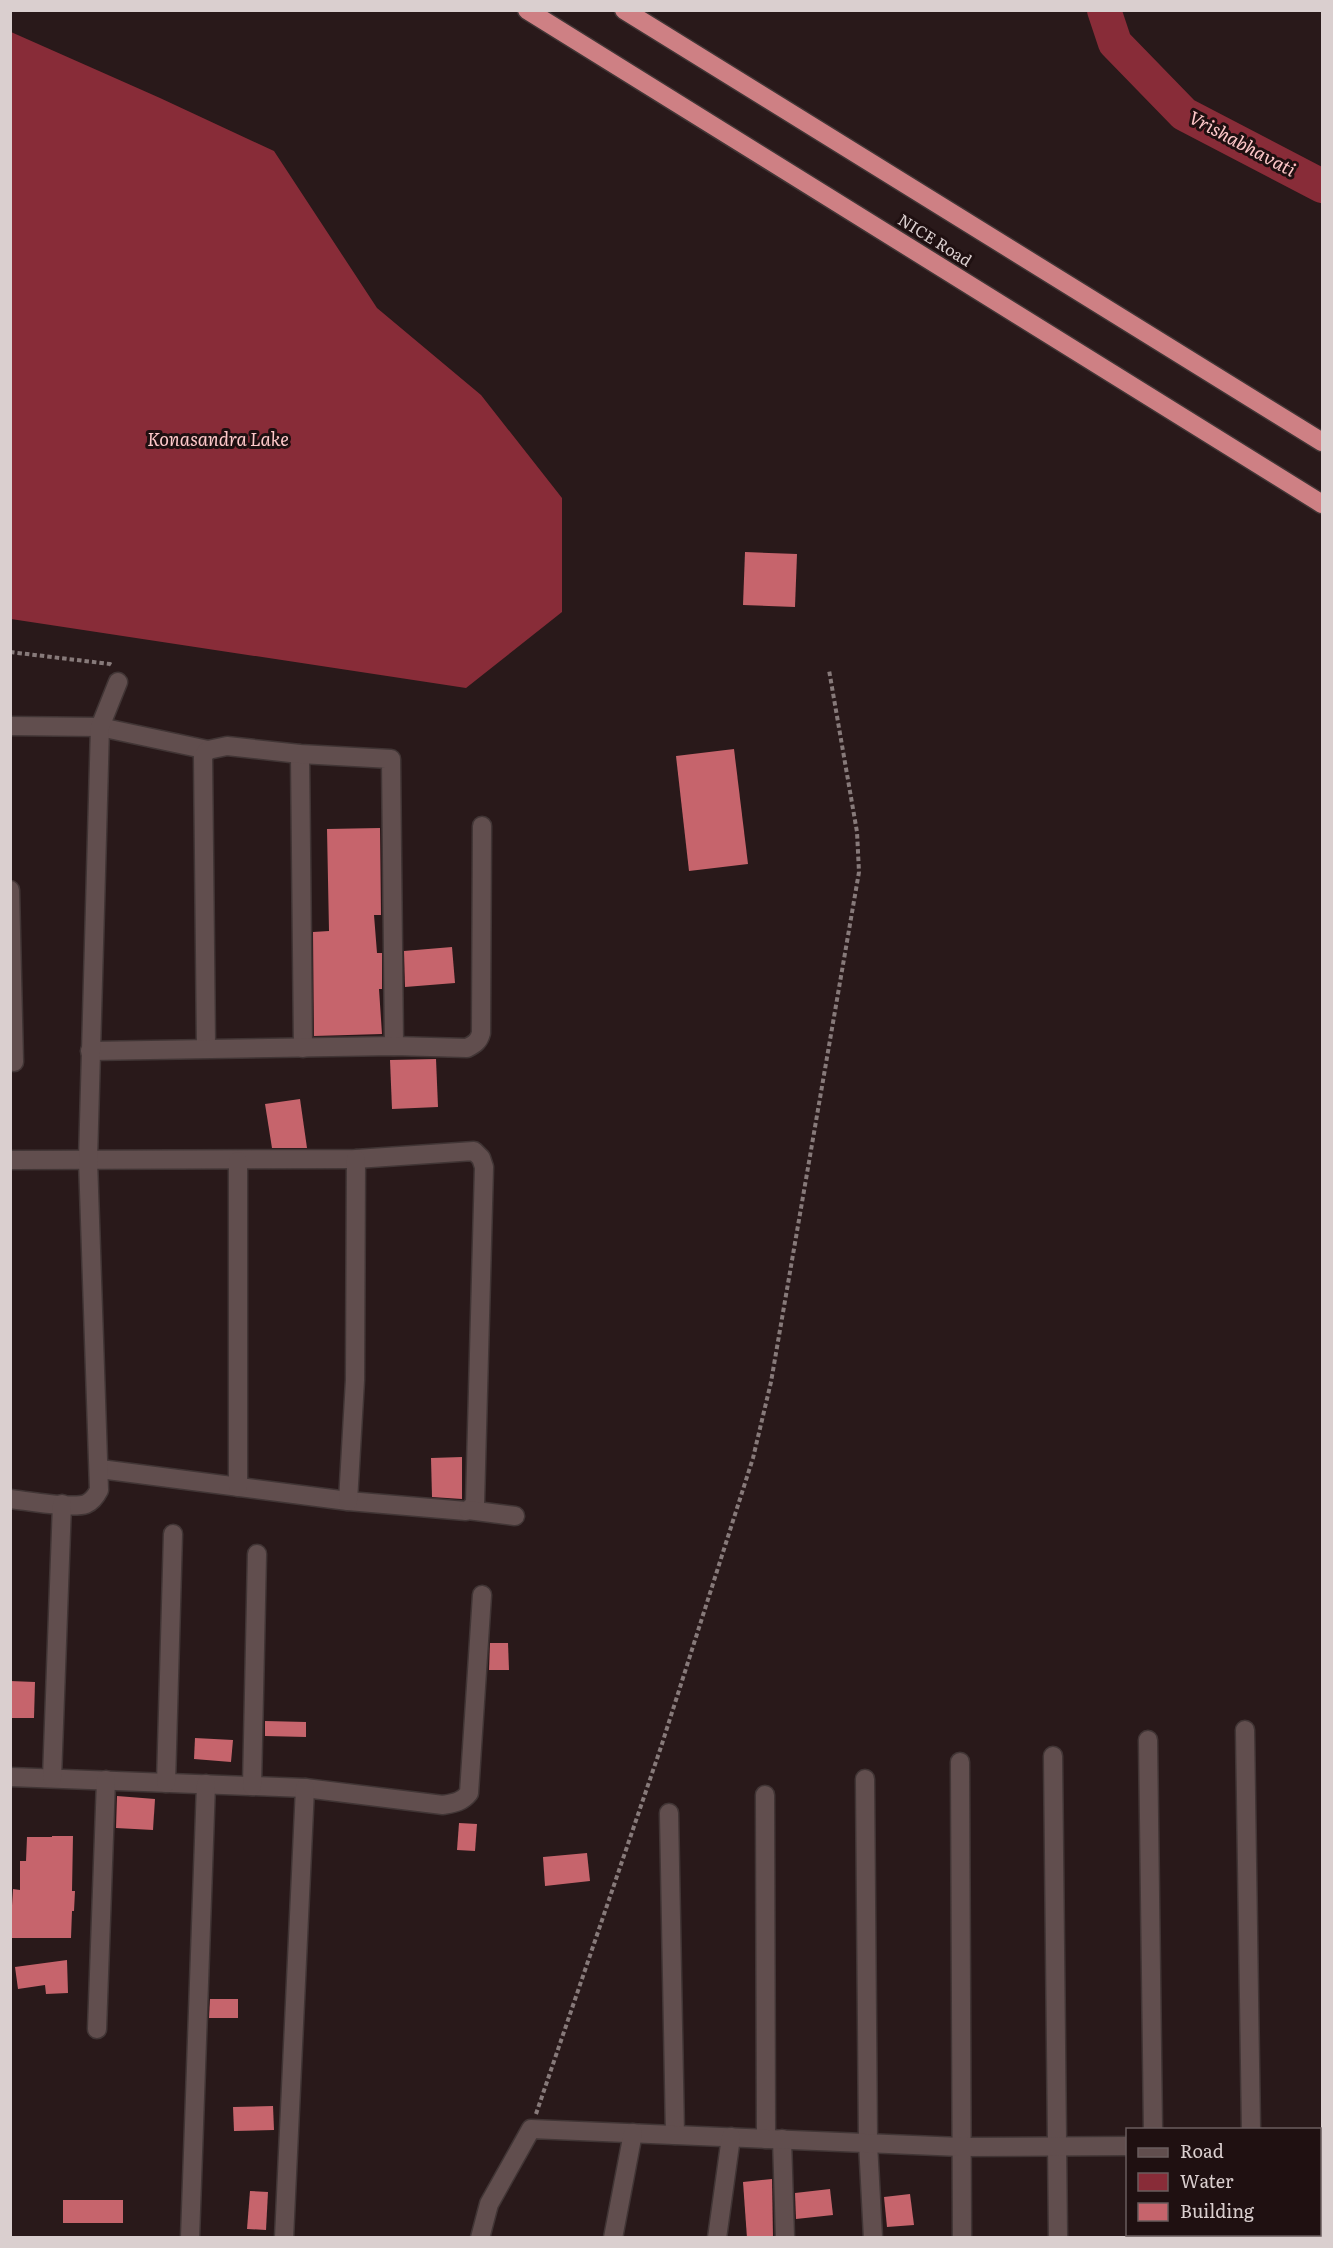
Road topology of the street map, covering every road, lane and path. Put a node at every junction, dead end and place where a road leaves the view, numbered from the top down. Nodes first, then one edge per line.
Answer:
1 (527, 10) edge
2 (624, 10) edge
3 (1323, 442) edge
4 (1323, 504) edge
5 (10, 652) edge
6 (829, 670) dead end
7 (118, 682) joint
8 (10, 726) edge
9 (100, 727) junction
10 (208, 750) junction
11 (300, 754) junction
12 (482, 826) dead end
13 (10, 890) edge
14 (394, 1046) junction
15 (206, 1048) junction
16 (303, 1048) junction
17 (90, 1051) junction
18 (14, 1062) dead end
19 (356, 1159) junction
20 (10, 1160) edge
21 (88, 1160) junction
22 (238, 1161) junction
23 (99, 1469) junction
24 (237, 1487) junction
25 (10, 1499) edge
26 (348, 1501) junction
27 (62, 1504) junction
28 (468, 1510) junction
29 (515, 1516) dead end
30 (173, 1534) dead end
31 (257, 1554) dead end
32 (482, 1595) dead end
33 (1245, 1730) dead end
34 (1148, 1740) dead end
35 (1053, 1756) dead end
36 (960, 1762) dead end
37 (10, 1777) edge
38 (52, 1778) junction
39 (865, 1779) dead end
40 (106, 1780) junction
41 (166, 1783) junction
42 (206, 1784) junction
43 (252, 1786) junction
44 (305, 1788) junction
45 (765, 1795) dead end
46 (669, 1813) dead end
47 (97, 2029) dead end
48 (1153, 2128) edge
49 (1251, 2128) edge
50 (531, 2129) junction
51 (633, 2133) junction
52 (675, 2135) junction
53 (731, 2137) junction
54 (774, 2139) junction
55 (868, 2143) junction
56 (1126, 2146) edge
57 (962, 2147) junction
58 (1057, 2147) junction
59 (190, 2238) edge
60 (284, 2238) edge
61 (480, 2238) edge
62 (613, 2238) edge
63 (717, 2238) edge
64 (785, 2238) edge
65 (873, 2238) edge
66 (962, 2238) edge
67 (1058, 2238) edge

1 - 4 highway, NICE Road
2 - 3 highway, NICE Road
5 - 7 path
6 - 50 path
7 - 9 street
8 - 9 street
9 - 10 street
9 - 17 street
10 - 11 street
10 - 15 street
11 - 14 street
11 - 16 street
12 - 14 street
13 - 18 street
14 - 16 street
15 - 16 street
15 - 17 street
17 - 21 street
19 - 22 street
19 - 26 street
19 - 28 street
20 - 21 street
21 - 22 street
21 - 23 street
22 - 24 street
23 - 24 street
23 - 27 street
24 - 26 street
25 - 27 street
26 - 28 street
27 - 38 street
28 - 29 street
30 - 41 street
31 - 43 street
32 - 44 street
33 - 49 street
34 - 48 street
35 - 58 street
36 - 57 street
37 - 38 street
38 - 40 street
39 - 55 street
40 - 41 street
40 - 47 street
41 - 42 street
42 - 43 street
42 - 59 street
43 - 44 street
44 - 60 street
45 - 54 street
46 - 52 street
50 - 51 street
50 - 61 street
51 - 52 street
51 - 62 street
52 - 53 street
53 - 54 street
53 - 63 street
54 - 55 street
54 - 64 street
55 - 57 street
55 - 65 street
56 - 58 street
57 - 58 street
57 - 66 street
58 - 67 street

